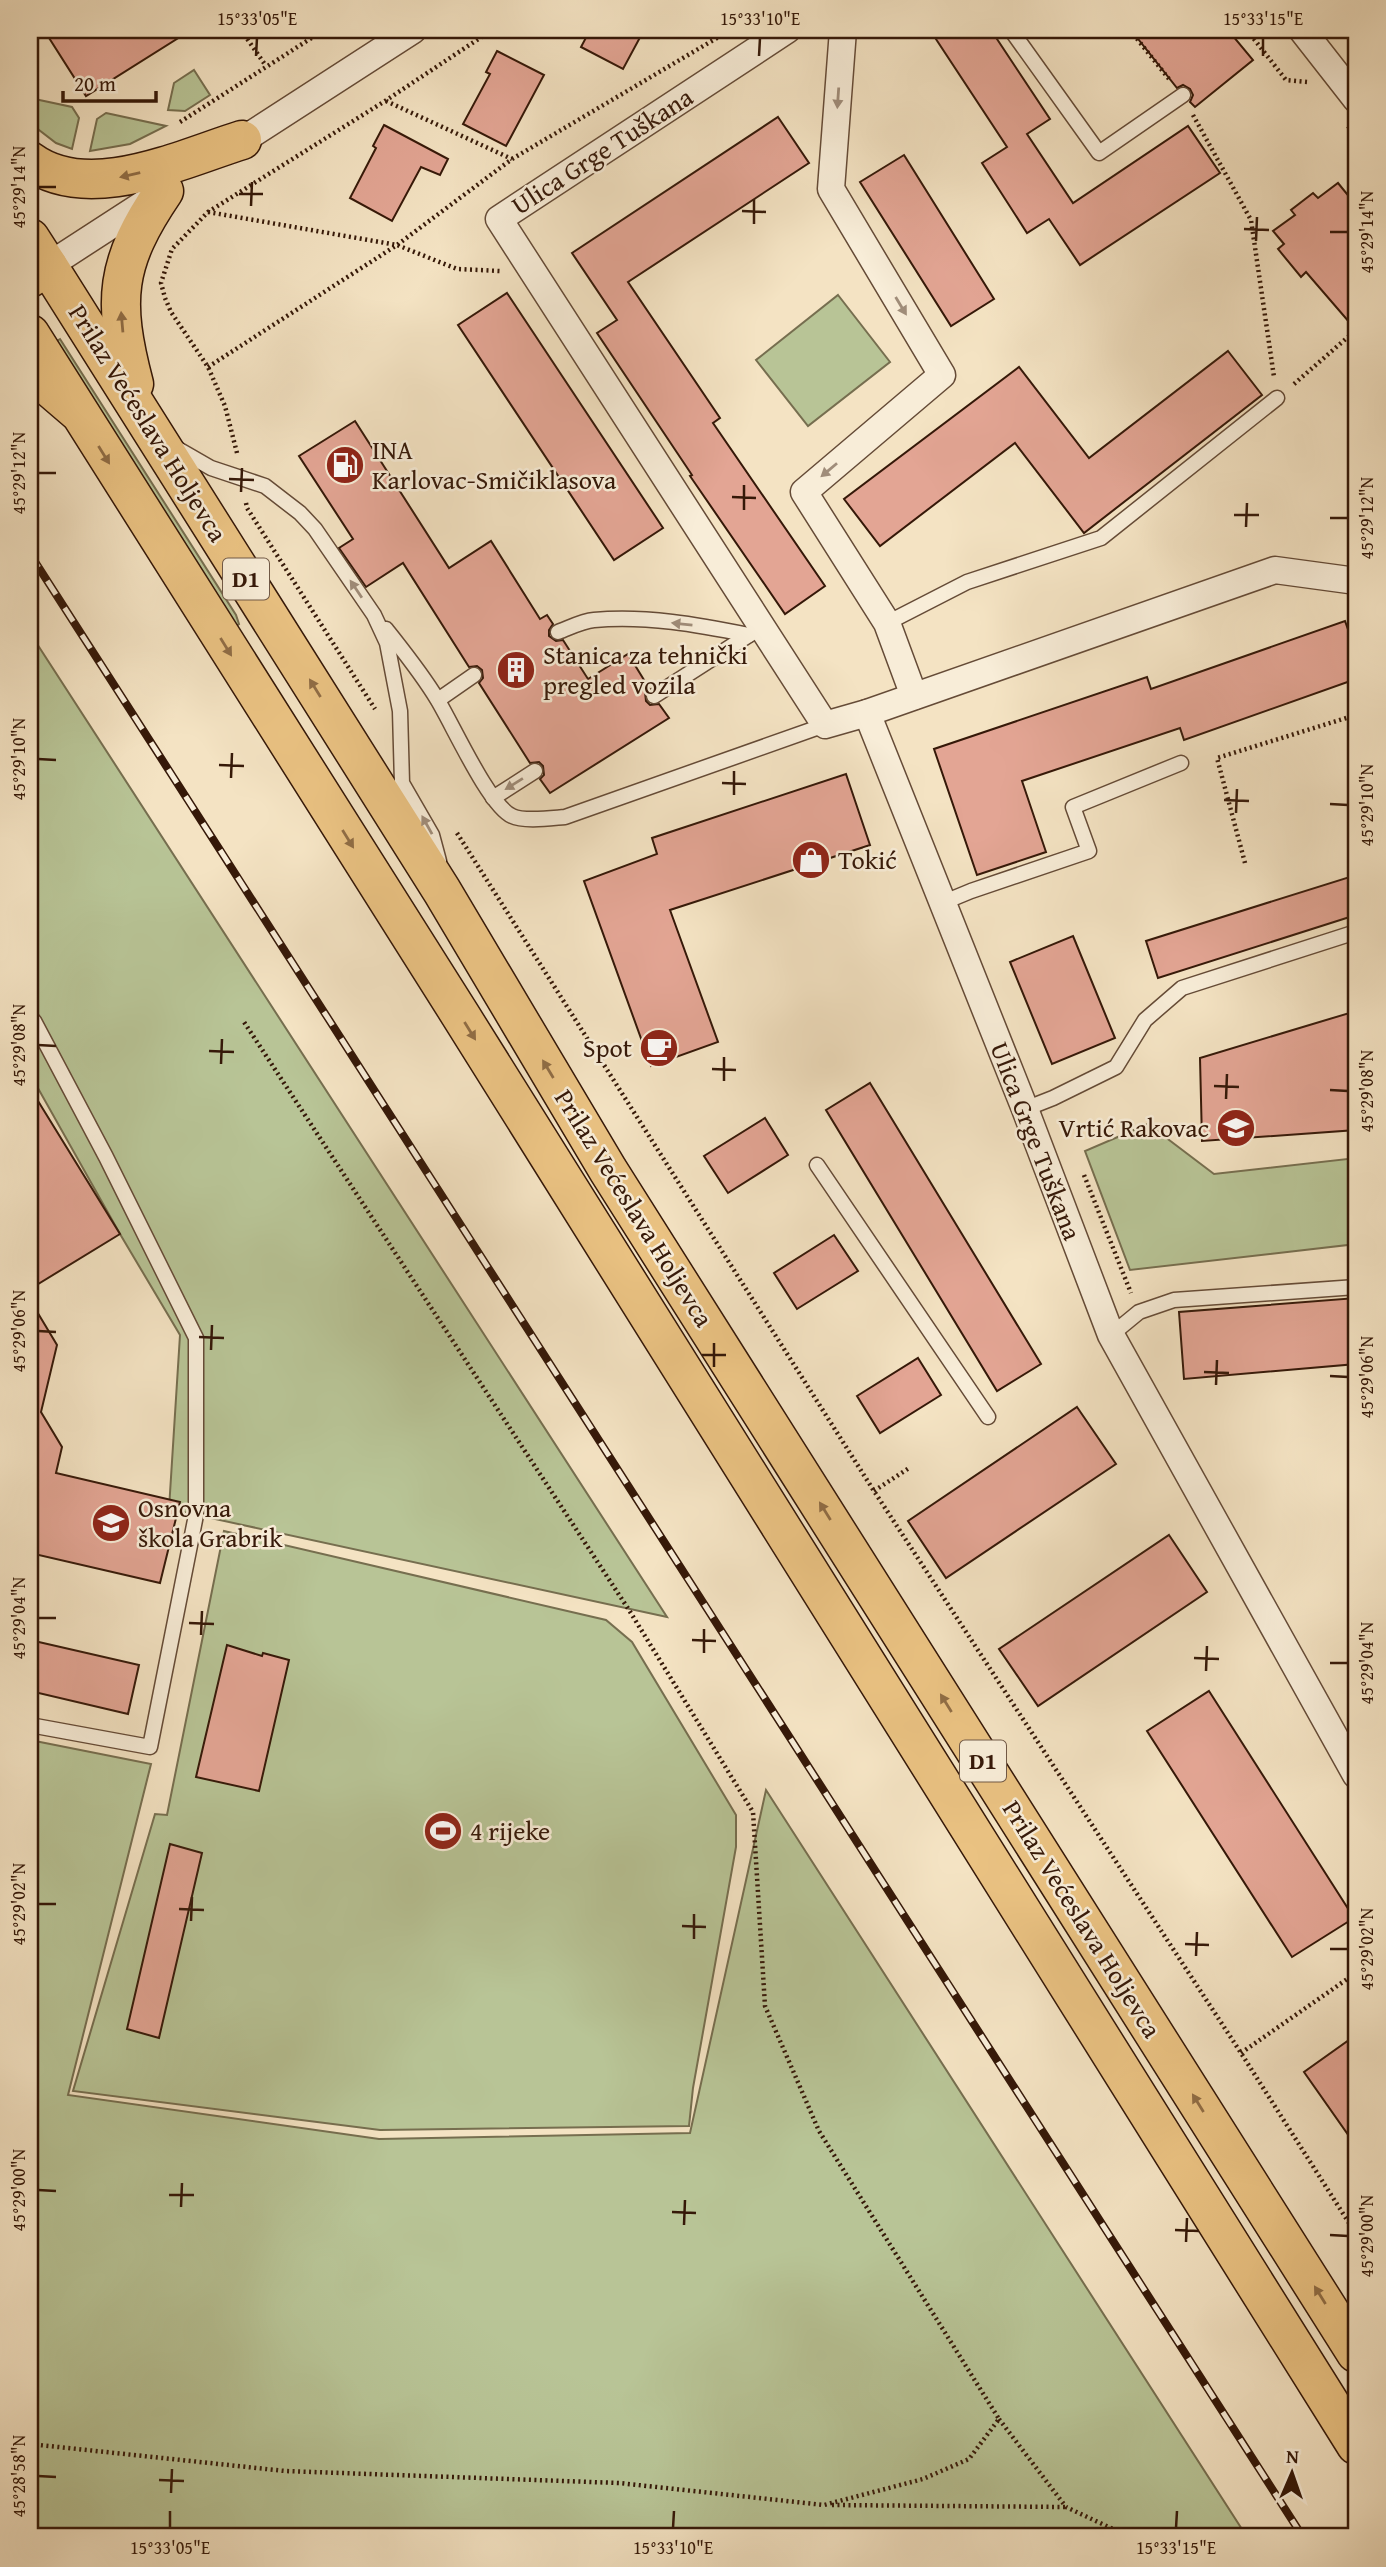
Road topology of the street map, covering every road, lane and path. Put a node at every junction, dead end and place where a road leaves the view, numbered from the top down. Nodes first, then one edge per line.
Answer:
1 (241, 30) edge
2 (324, 30) edge
3 (413, 30) edge
4 (492, 30) edge
5 (730, 30) edge
6 (788, 30) edge
7 (843, 30) edge
8 (1011, 30) edge
9 (1129, 30) edge
10 (1247, 30) edge
11 (1301, 30) edge
12 (266, 66) junction
13 (1314, 83) dead end
14 (1183, 95) junction
15 (1356, 99) edge
16 (385, 101) junction
17 (179, 123) dead end
18 (1347, 124) dead end
19 (1356, 136) edge
20 (242, 140) junction
21 (512, 159) junction
22 (30, 161) edge
23 (164, 191) junction
24 (208, 212) junction
25 (397, 244) junction
26 (36, 261) edge
27 (534, 274) junction
28 (1356, 330) edge
29 (30, 334) edge
30 (208, 367) junction
31 (30, 378) edge
32 (1277, 398) junction
33 (77, 411) junction
34 (146, 421) junction
35 (241, 477) junction
36 (1356, 581) edge
37 (374, 615) junction
38 (887, 623) junction
39 (755, 631) junction
40 (558, 632) dead end
41 (474, 675) dead end
42 (654, 696) dead end
43 (914, 696) junction
44 (438, 700) junction
45 (867, 713) junction
46 (1356, 715) edge
47 (825, 725) junction
48 (400, 744) junction
49 (1181, 763) dead end
50 (535, 771) dead end
51 (493, 797) junction
52 (452, 826) dead end
53 (1245, 863) dead end
54 (442, 891) junction
55 (942, 903) junction
56 (1356, 932) edge
57 (30, 1020) edge
58 (244, 1022) dead end
59 (1025, 1109) junction
60 (817, 1165) dead end
61 (1356, 1287) edge
62 (1111, 1335) junction
63 (988, 1417) dead end
64 (909, 1468) dead end
65 (874, 1491) junction
66 (30, 1725) edge
67 (1356, 1775) edge
68 (1353, 1975) dead end
69 (1241, 2053) junction
70 (1356, 2234) edge
71 (1356, 2353) edge
72 (999, 2419) junction
73 (30, 2444) edge
74 (1356, 2445) edge
75 (824, 2505) junction
76 (1066, 2507) junction
77 (1130, 2537) edge

1 - 12 path
2 - 12 path
3 - 20 street
4 - 16 path
5 - 21 path
6 - 27 street, Ulica Grge Tuškana
7 -> 38 street
8 - 14 lane
9 - 14 path
10 - 13 path
11 - 15 street
12 - 17 path
14 - 32 path
16 - 21 path
16 - 24 path
18 - 19 path
20 -> 22 main road
20 - 23 street
21 - 25 path
23 - 26 street
34 -> 23 main road
24 - 25 path
24 - 30 path
25 - 27 path
25 - 30 path
26 - 34 main road, Prilaz Većeslava Holjevca / D1
27 - 39 street, Ulica Grge Tuškana
28 - 32 path
29 - 33 main road, Prilaz Većeslava Holjevca / D1
30 - 35 path
31 - 33 main road
32 - 38 lane
33 -> 74 main road, Prilaz Većeslava Holjevca / D1
34 - 35 lane
54 -> 34 main road, Prilaz Većeslava Holjevca / D1
37 -> 35 lane
35 - 48 path
36 - 43 street
37 - 44 lane
37 - 48 lane
38 - 43 street
39 -> 40 lane
39 - 42 lane
39 - 47 street, Ulica Grge Tuškana
41 - 44 lane
43 - 45 street
44 - 51 lane
45 - 47 street
45 - 55 street, Ulica Grge Tuškana
46 - 53 path
47 - 51 lane
54 -> 48 lane
49 - 55 lane
50 -> 51 lane
52 - 65 path
71 -> 54 main road, Prilaz Većeslava Holjevca / D1
55 - 59 street, Ulica Grge Tuškana
56 - 59 lane
57 - 66 lane
58 - 72 path
59 - 62 street, Ulica Grge Tuškana
60 - 63 lane
61 - 62 lane
62 - 67 street, Ulica Grge Tuškana
64 - 65 path
65 - 69 path
68 - 69 path
69 - 70 path
72 - 75 path
72 - 76 path
73 - 75 path
75 - 76 path
76 - 77 path

